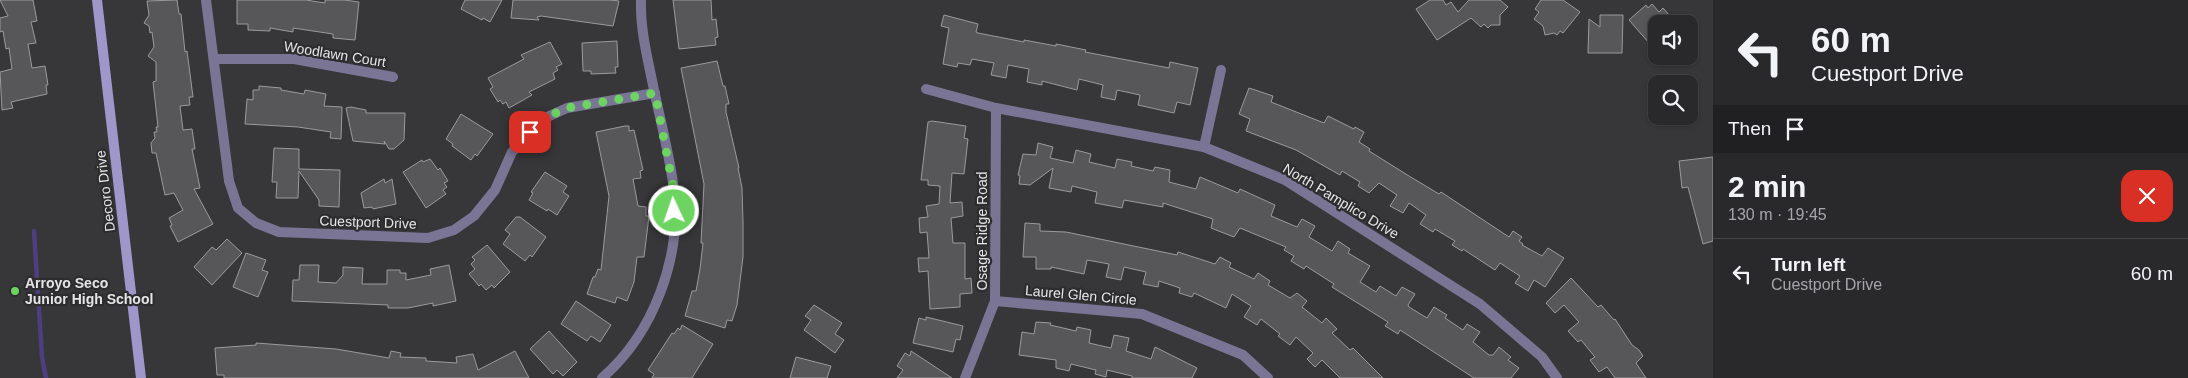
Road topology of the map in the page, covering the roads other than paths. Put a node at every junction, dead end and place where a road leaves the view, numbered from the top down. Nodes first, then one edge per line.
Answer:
1 (97, 0) edge
2 (206, 0) edge
3 (641, 0) edge
4 (214, 59) junction
5 (1220, 70) dead end
6 (393, 77) dead end
7 (926, 89) dead end
8 (655, 93) junction
9 (996, 108) junction
10 (1204, 147) junction
11 (995, 301) junction
12 (141, 378) edge
13 (602, 378) edge
14 (964, 378) edge
15 (1268, 378) edge
16 (1557, 378) edge

1 - 12 main road, Decoro Drive
2 - 4 street, Cuestport Drive
3 - 8 street
4 - 6 street, Woodlawn Court
4 - 8 street, Cuestport Drive
5 - 10 street
7 - 9 street, North Pamplico Drive
8 - 13 street
9 - 10 street, North Pamplico Drive
9 - 11 street, Osage Ridge Road
10 - 16 street, North Pamplico Drive
11 - 14 street, Osage Ridge Road
11 - 15 street, Laurel Glen Circle

